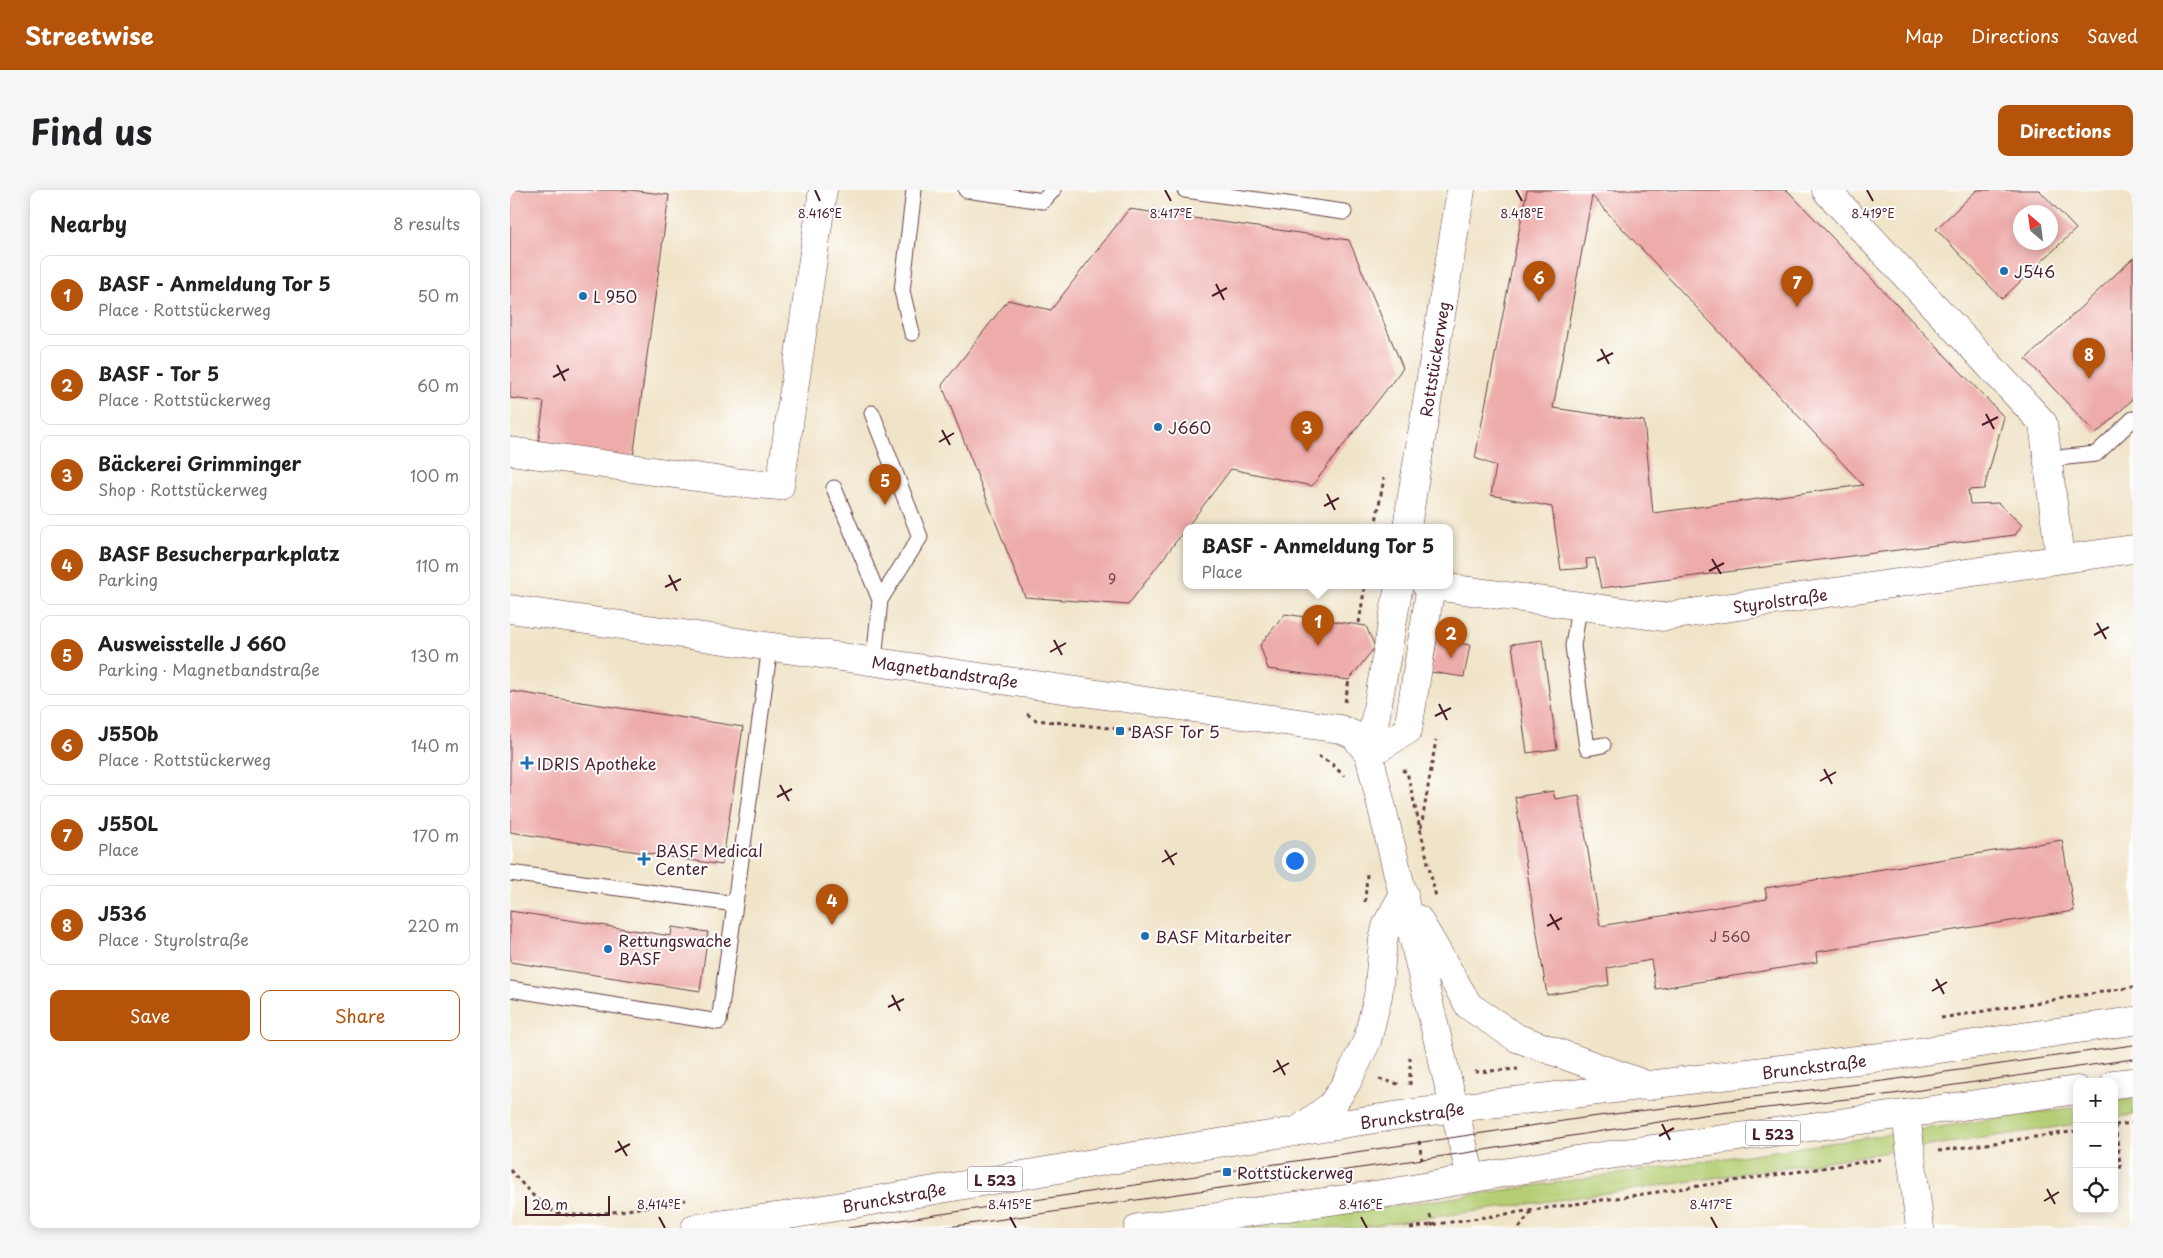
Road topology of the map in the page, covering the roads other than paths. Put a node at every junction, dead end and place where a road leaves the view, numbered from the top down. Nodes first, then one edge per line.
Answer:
1 (823, 190) edge
2 (914, 190) edge
3 (966, 190) edge
4 (1054, 190) edge
5 (1185, 190) edge
6 (1461, 190) edge
7 (1826, 190) edge
8 (1344, 212) dead end
9 (912, 333) dead end
10 (872, 413) dead end
11 (2133, 419) edge
12 (510, 451) edge
13 (2048, 459) junction
14 (834, 488) dead end
15 (1407, 524) edge
16 (2133, 549) edge
17 (2060, 559) junction
18 (1453, 588) edge
19 (1398, 589) edge
20 (1429, 589) edge
21 (880, 600) junction
22 (1579, 607) junction
23 (510, 609) edge
24 (770, 646) junction
25 (874, 661) junction
26 (1603, 745) dead end
27 (1369, 754) junction
28 (510, 873) edge
29 (1404, 894) junction
30 (736, 904) junction
31 (510, 990) edge
32 (2133, 1021) edge
33 (2133, 1082) edge
34 (2118, 1084) edge
35 (1649, 1086) junction
36 (2073, 1091) edge
37 (1454, 1108) junction
38 (1906, 1114) junction
39 (1296, 1132) junction
40 (1471, 1178) junction
41 (694, 1228) edge
42 (1138, 1228) edge
43 (1920, 1228) edge

1 - 12 street
2 - 9 lane
3 - 4 lane
5 - 8 lane
6 - 15 street, Rottstückerweg
7 - 13 street
10 - 21 lane
11 - 13 lane
13 - 17 street
14 - 21 lane
16 - 17 street, Styrolstraße
17 - 22 street, Styrolstraße
18 - 22 street, Styrolstraße
19 - 27 street
20 - 27 street
21 - 25 lane
22 - 26 lane
23 - 24 street, Magnetbandstraße
24 - 25 street, Magnetbandstraße
24 - 30 lane
25 - 27 street, Magnetbandstraße
27 - 29 street
28 - 30 lane
29 - 35 street
29 - 37 street
29 - 39 street
30 - 31 lane
32 - 35 street, Brunckstraße / L 523
33 - 34 street
35 - 37 street, Brunckstraße / L 523
36 - 38 street, L 523
37 - 39 street, Brunckstraße / L 523
37 - 40 street
38 - 40 street, L 523
38 - 43 street
39 - 41 street, Brunckstraße / L 523
40 - 42 street, L 523

